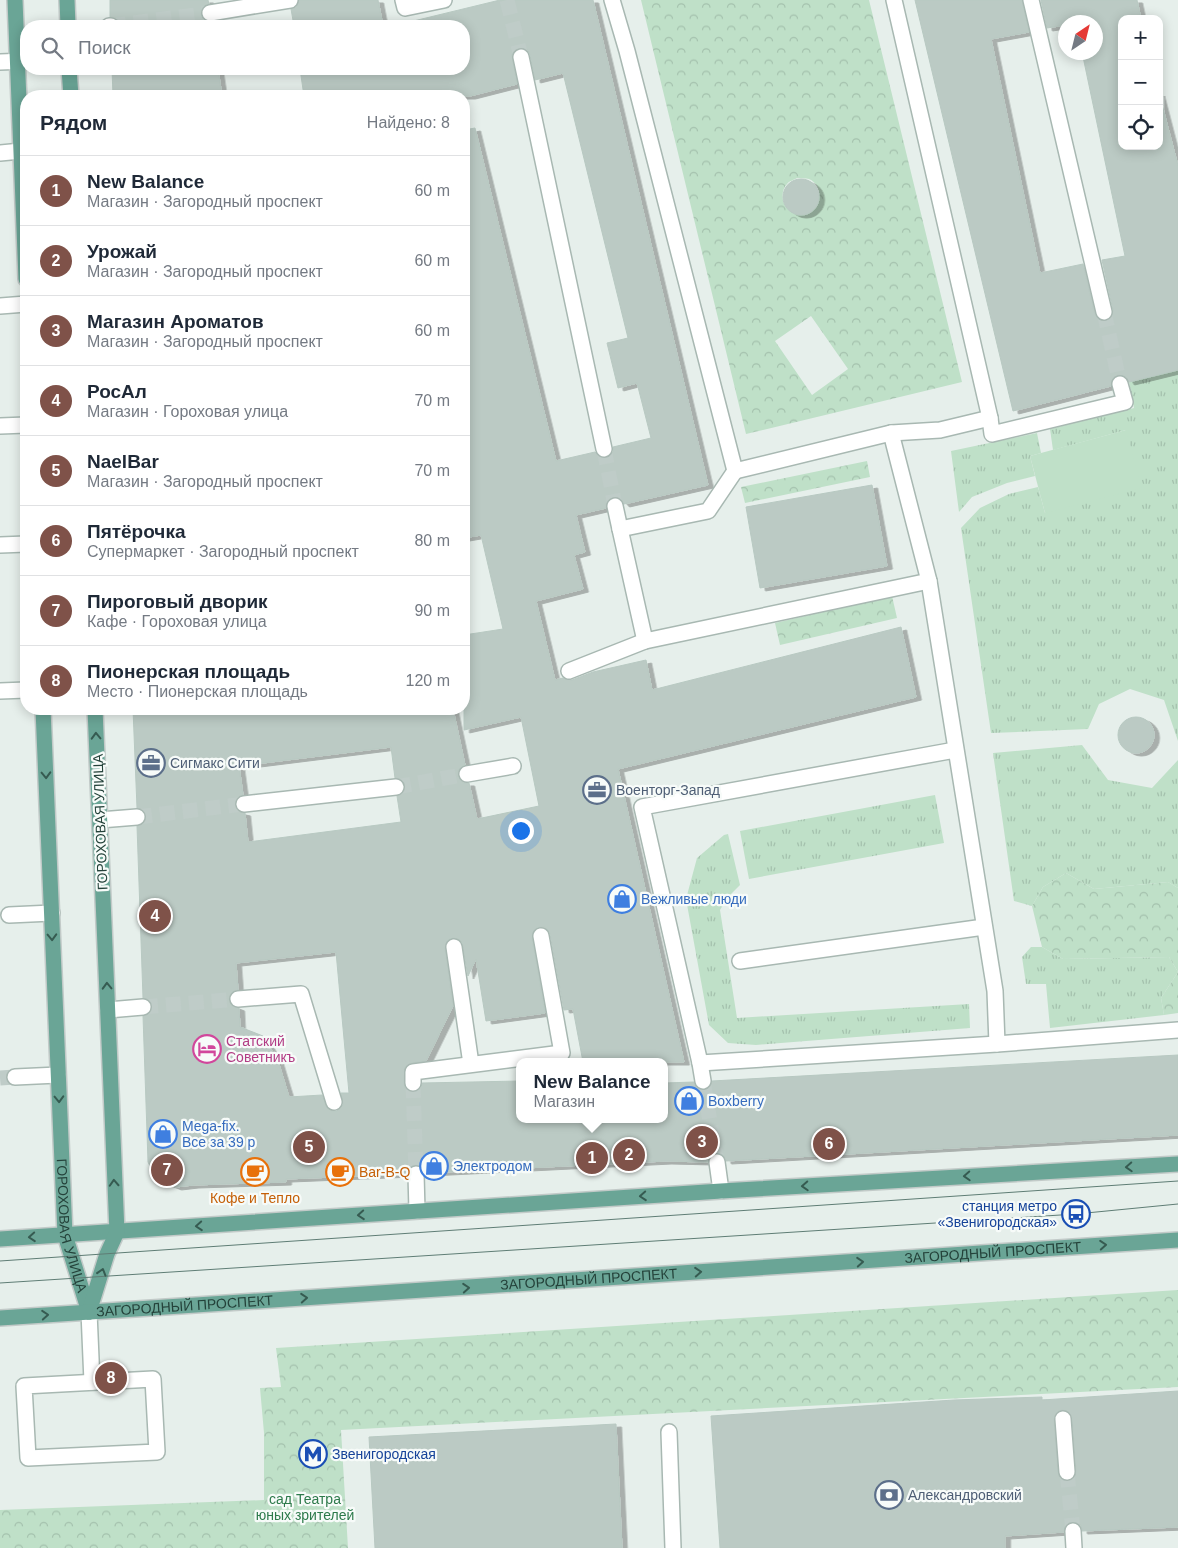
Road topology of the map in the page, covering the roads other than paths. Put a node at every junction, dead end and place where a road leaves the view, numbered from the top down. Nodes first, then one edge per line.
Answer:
1 (15, 0) edge
2 (67, 0) edge
3 (290, 0) edge
4 (403, 0) edge
5 (444, 0) edge
6 (612, 0) edge
7 (894, 0) edge
8 (1030, 0) edge
9 (210, 13) tunnel mouth
10 (68, 20) edge
11 (20, 44) edge
12 (521, 57) tunnel mouth
13 (20, 61) edge
14 (0, 62) edge
15 (22, 75) edge
16 (70, 75) edge
17 (22, 90) edge
18 (71, 90) edge
19 (20, 151) edge
20 (0, 153) edge
21 (20, 304) edge
22 (0, 306) edge
23 (1104, 312) tunnel mouth
24 (1120, 384) tunnel mouth
25 (990, 418) junction
26 (20, 425) edge
27 (0, 426) edge
28 (891, 433) junction
29 (604, 450) tunnel mouth
30 (735, 471) junction
31 (615, 506) tunnel mouth
32 (620, 529) junction
33 (20, 544) edge
34 (0, 545) edge
35 (929, 581) junction
36 (645, 641) junction
37 (569, 671) dead end
38 (20, 690) edge
39 (0, 691) edge
40 (43, 715) edge
41 (96, 715) edge
42 (955, 750) junction
43 (513, 766) dead end
44 (467, 774) tunnel mouth
45 (396, 786) tunnel mouth
46 (244, 804) tunnel mouth
47 (137, 817) tunnel mouth
48 (100, 820) junction
49 (52, 914) junction
50 (9, 915) dead end
51 (984, 927) junction
52 (541, 936) dead end
53 (454, 947) dead end
54 (740, 961) dead end
55 (238, 999) tunnel mouth
56 (143, 1007) tunnel mouth
57 (108, 1010) junction
58 (1178, 1030) edge
59 (997, 1044) junction
60 (521, 1058) edge
61 (516, 1059) edge
62 (700, 1062) junction
63 (472, 1064) junction
64 (58, 1075) junction
65 (15, 1077) tunnel mouth
66 (703, 1081) tunnel mouth
67 (413, 1083) dead end
68 (334, 1102) dead end
69 (717, 1162) tunnel mouth
70 (1178, 1164) edge
71 (416, 1174) tunnel mouth
72 (720, 1191) junction
73 (417, 1211) junction
74 (117, 1232) junction
75 (65, 1235) junction
76 (0, 1239) edge
77 (1178, 1240) edge
78 (89, 1312) junction
79 (0, 1318) edge
80 (92, 1382) junction
81 (1063, 1419) dead end
82 (669, 1432) dead end
83 (1067, 1472) tunnel mouth
84 (1073, 1531) tunnel mouth
85 (673, 1548) edge
86 (1074, 1548) edge

1 - 11 main road
2 - 10 main road
3 - 9 street
4 - 5 street
6 - 30 street
7 - 25 street
8 - 23 street
12 - 29 street
13 - 14 street
15 - 17 main road
16 - 18 main road
19 - 20 street
21 - 22 street
24 - 25 street
25 - 28 street
26 - 27 street
28 - 30 street
28 - 35 street
30 - 32 street
31 - 32 street
32 - 36 street
33 - 34 street
35 - 36 street
35 - 42 street
36 - 37 street
38 - 39 street
40 -> 49 main road, ГОРОХОВАЯ УЛИЦА
48 -> 41 main road, ГОРОХОВАЯ УЛИЦА
42 - 51 street
42 - 62 street
43 - 44 street
45 - 46 street
47 - 48 street
57 -> 48 main road, ГОРОХОВАЯ УЛИЦА
49 - 50 street
49 -> 64 main road, ГОРОХОВАЯ УЛИЦА
51 - 54 street
51 - 59 street
52 - 60 street
53 - 63 street
55 - 68 street
56 - 57 street
74 -> 57 main road, ГОРОХОВАЯ УЛИЦА
58 - 59 street
59 - 62 street
61 - 63 street
62 - 66 street
63 - 67 street
64 - 65 street
64 -> 75 main road, ГОРОХОВАЯ УЛИЦА
69 - 72 street
70 -> 72 main road
71 - 73 street
72 -> 73 main road
73 -> 74 main road
74 - 75 main road
78 -> 74 main road, ГОРОХОВАЯ УЛИЦА
75 -> 76 main road
75 - 78 main road, ГОРОХОВАЯ УЛИЦА
78 -> 77 main road, ЗАГОРОДНЫЙ ПРОСПЕКТ
79 -> 78 main road, ЗАГОРОДНЫЙ ПРОСПЕКТ
78 - 80 street
80 - 80 street
81 - 83 street
82 - 85 street
84 - 86 street

